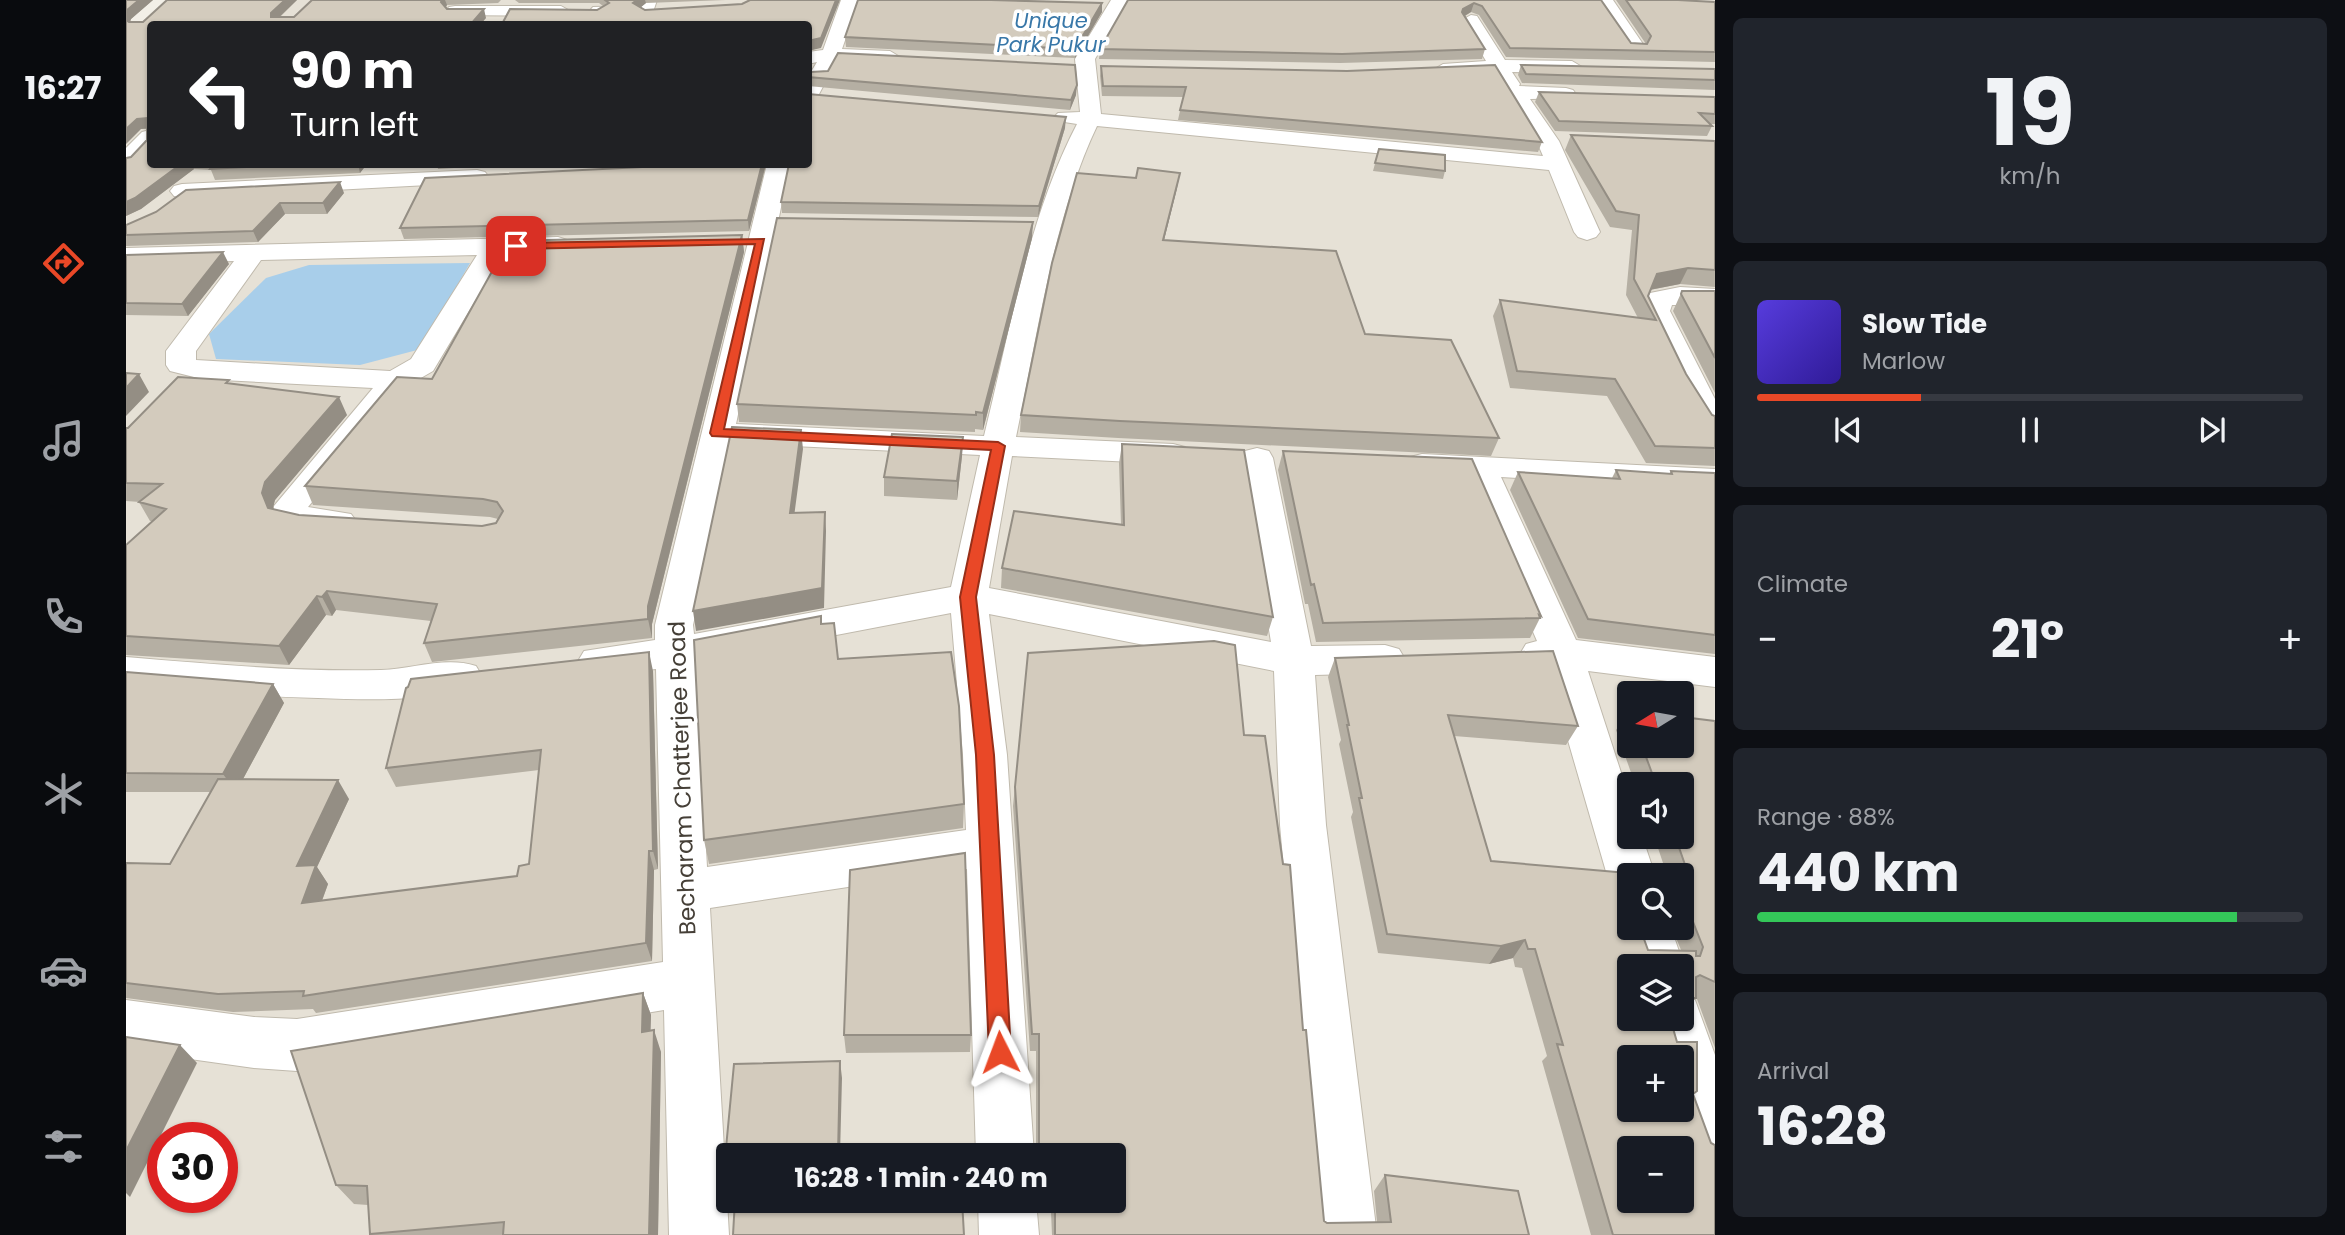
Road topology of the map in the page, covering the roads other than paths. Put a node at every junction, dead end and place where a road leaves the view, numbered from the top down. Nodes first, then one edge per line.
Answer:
1 (482, 0) edge
2 (850, 0) edge
3 (1604, 0) edge
4 (1110, 2) edge
5 (651, 7) edge
6 (455, 11) junction
7 (593, 18) edge
8 (436, 20) edge
9 (1471, 20) edge
10 (1636, 47) edge
11 (831, 54) junction
12 (812, 57) edge
13 (911, 58) edge
14 (1497, 66) junction
15 (1592, 68) edge
16 (1425, 71) edge
17 (812, 90) edge
18 (1515, 92) junction
19 (1581, 94) edge
20 (812, 96) edge
21 (836, 98) edge
22 (1050, 116) edge
23 (1090, 119) junction
24 (147, 140) edge
25 (1547, 140) junction
26 (1573, 141) edge
27 (126, 161) edge
28 (1557, 164) junction
29 (214, 168) edge
30 (778, 168) edge
31 (504, 175) edge
32 (182, 191) junction
33 (162, 208) edge
34 (1587, 232) dead end
35 (580, 244) edge
36 (495, 246) junction
37 (254, 252) junction
38 (126, 256) edge
39 (1715, 297) edge
40 (396, 380) junction
41 (1715, 424) edge
42 (717, 433) junction
43 (998, 446) junction
44 (1395, 463) edge
45 (1479, 466) junction
46 (1715, 479) edge
47 (364, 524) edge
48 (968, 597) junction
49 (676, 652) junction
50 (1562, 653) junction
51 (1495, 655) edge
52 (1428, 657) edge
53 (1294, 661) junction
54 (569, 664) edge
55 (503, 671) edge
56 (126, 672) edge
57 (1715, 672) edge
58 (990, 845) junction
59 (1626, 863) edge
60 (685, 891) junction
61 (688, 982) junction
62 (126, 1025) edge
63 (1680, 1031) edge
64 (1715, 1138) edge
65 (1004, 1143) edge
66 (1008, 1213) edge
67 (699, 1235) edge
68 (1009, 1235) edge
69 (1347, 1235) edge

1 - 6 street
2 - 11 street
3 - 10 street
4 - 23 street
5 - 7 street
6 - 7 street
6 - 8 street
9 - 14 street
11 - 12 street
11 - 13 street
11 - 17 street
14 - 15 street
14 - 16 street
14 - 18 street
18 - 19 street
18 - 25 street
20 - 21 street
22 - 23 street
23 - 28 street
23 - 43 street
24 - 27 street
25 - 26 street
25 - 28 street
28 - 34 street
29 - 32 street
30 - 42 street, Becharam Chatterjee Road
31 - 32 street
32 - 33 street
35 - 36 street
36 - 37 street
36 - 40 street
37 - 38 street
37 - 40 street
39 - 41 street
40 - 47 street
42 - 43 street
42 - 49 street, Becharam Chatterjee Road
43 - 48 street
43 - 53 street
44 - 45 street
45 - 46 street
45 - 50 street
48 - 49 street
48 - 53 street
48 - 58 street
49 - 54 street
49 - 60 street, Becharam Chatterjee Road
50 - 51 street
50 - 57 street
50 - 59 street
52 - 53 street
53 - 69 street
55 - 56 street
58 - 60 street
58 - 65 street
60 - 61 street, Becharam Chatterjee Road
61 - 62 street
61 - 67 street, Becharam Chatterjee Road
63 - 64 street
66 - 68 street

